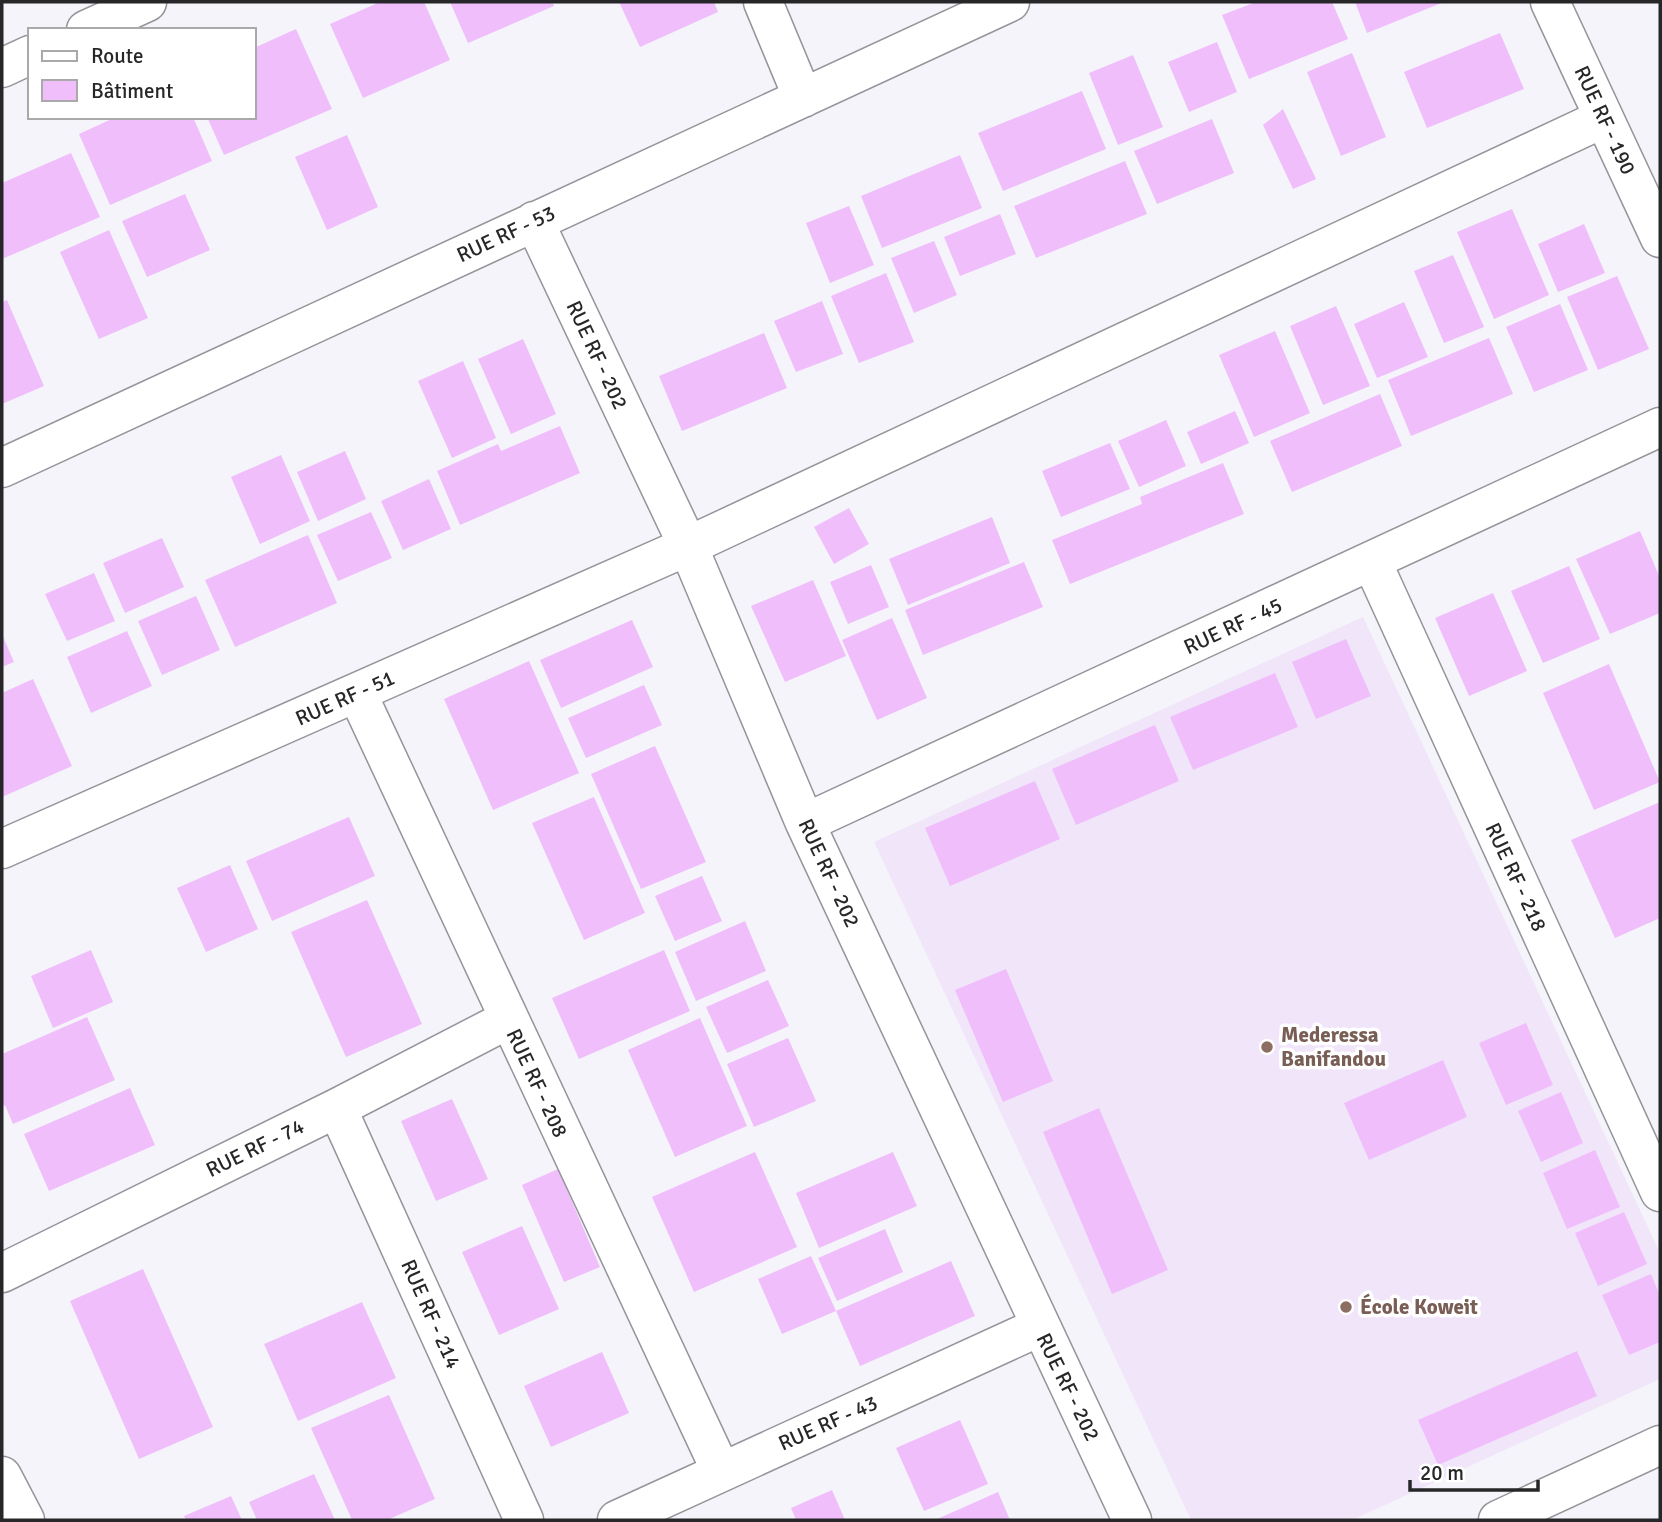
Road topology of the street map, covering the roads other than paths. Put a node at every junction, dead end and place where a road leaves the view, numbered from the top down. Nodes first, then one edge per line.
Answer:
1 (147, 2) edge
2 (763, 2) edge
3 (1010, 2) edge
4 (1550, 2) edge
5 (90, 28) edge
6 (28, 56) edge
7 (2, 68) edge
8 (803, 98) junction
9 (1604, 118) junction
10 (534, 221) junction
11 (1660, 238) edge
12 (1660, 427) edge
13 (2, 468) edge
14 (688, 546) junction
15 (1372, 562) junction
16 (357, 692) junction
17 (805, 823) junction
18 (2, 849) edge
19 (507, 1020) junction
20 (337, 1108) junction
21 (1660, 1192) edge
22 (2, 1273) edge
23 (1039, 1327) junction
24 (1660, 1445) edge
25 (721, 1471) junction
26 (2, 1476) edge
27 (25, 1520) edge
28 (524, 1520) edge
29 (617, 1520) edge
30 (1132, 1520) edge
31 (1498, 1520) edge

1 - 5 street
2 - 8 street
3 - 8 street, RUE RF - 53
4 - 9 street, RUE RF - 190
6 - 7 street
8 - 10 street, RUE RF - 53
9 - 11 street, RUE RF - 190
9 - 14 street, RUE RF - 51
10 - 13 street, RUE RF - 53
10 - 14 street, RUE RF - 202
12 - 15 street, RUE RF - 45
14 - 16 street, RUE RF - 51
14 - 17 street, RUE RF - 202
15 - 17 street, RUE RF - 45
15 - 21 street, RUE RF - 218
16 - 18 street, RUE RF - 51
16 - 19 street, RUE RF - 208
17 - 23 street, RUE RF - 202
19 - 20 street, RUE RF - 74
19 - 25 street, RUE RF - 208
20 - 22 street, RUE RF - 74
20 - 28 street, RUE RF - 214
23 - 25 street, RUE RF - 43
23 - 30 street, RUE RF - 202
24 - 31 street
25 - 29 street, RUE RF - 43
26 - 27 street

